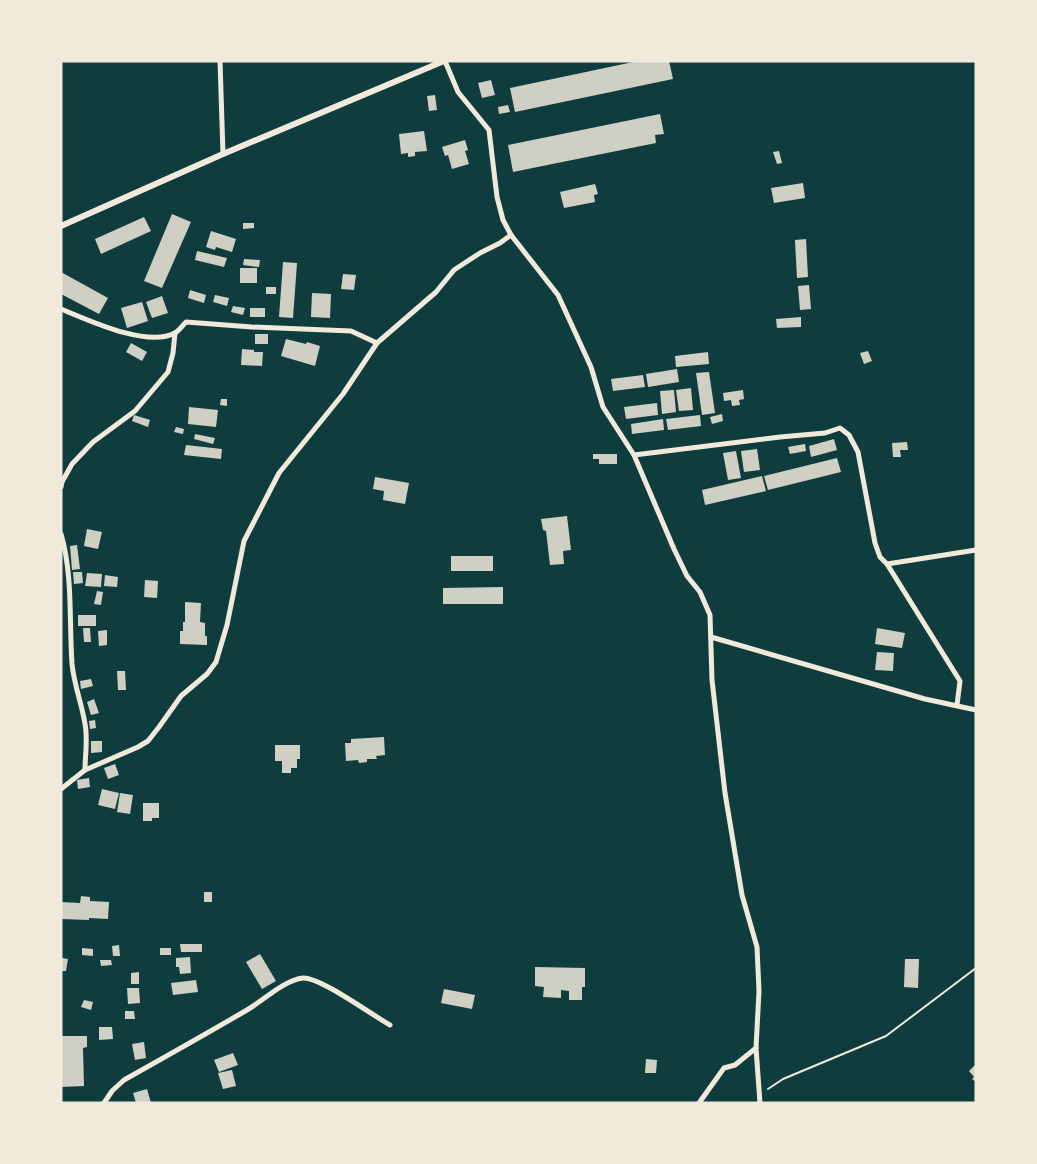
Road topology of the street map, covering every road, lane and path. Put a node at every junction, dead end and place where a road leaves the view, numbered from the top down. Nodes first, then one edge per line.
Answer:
1 (220, 61) edge
2 (444, 61) edge
3 (223, 154) junction
4 (61, 226) edge
5 (510, 235) junction
6 (61, 309) edge
7 (175, 333) junction
8 (377, 343) junction
9 (634, 455) junction
10 (61, 486) edge
11 (61, 534) edge
12 (63, 548) edge
13 (976, 550) edge
14 (887, 564) junction
15 (711, 637) junction
16 (957, 705) junction
17 (976, 710) edge
18 (85, 770) junction
19 (61, 789) edge
20 (976, 968) edge
21 (390, 1025) dead end
22 (756, 1048) junction
23 (760, 1093) junction
24 (104, 1103) edge
25 (699, 1103) edge
26 (760, 1103) edge

1 - 3 street
2 - 3 street
2 - 5 street
3 - 4 street
5 - 8 street
5 - 9 street
6 - 7 street
7 - 8 street
7 - 10 street
8 - 18 street
9 - 14 street
9 - 15 street
11 - 12 street
12 - 18 street
13 - 14 street
14 - 16 street
15 - 16 street
15 - 22 street
16 - 17 street
18 - 19 street
20 - 23 path
21 - 24 street
22 - 23 street
22 - 25 street
23 - 26 street

